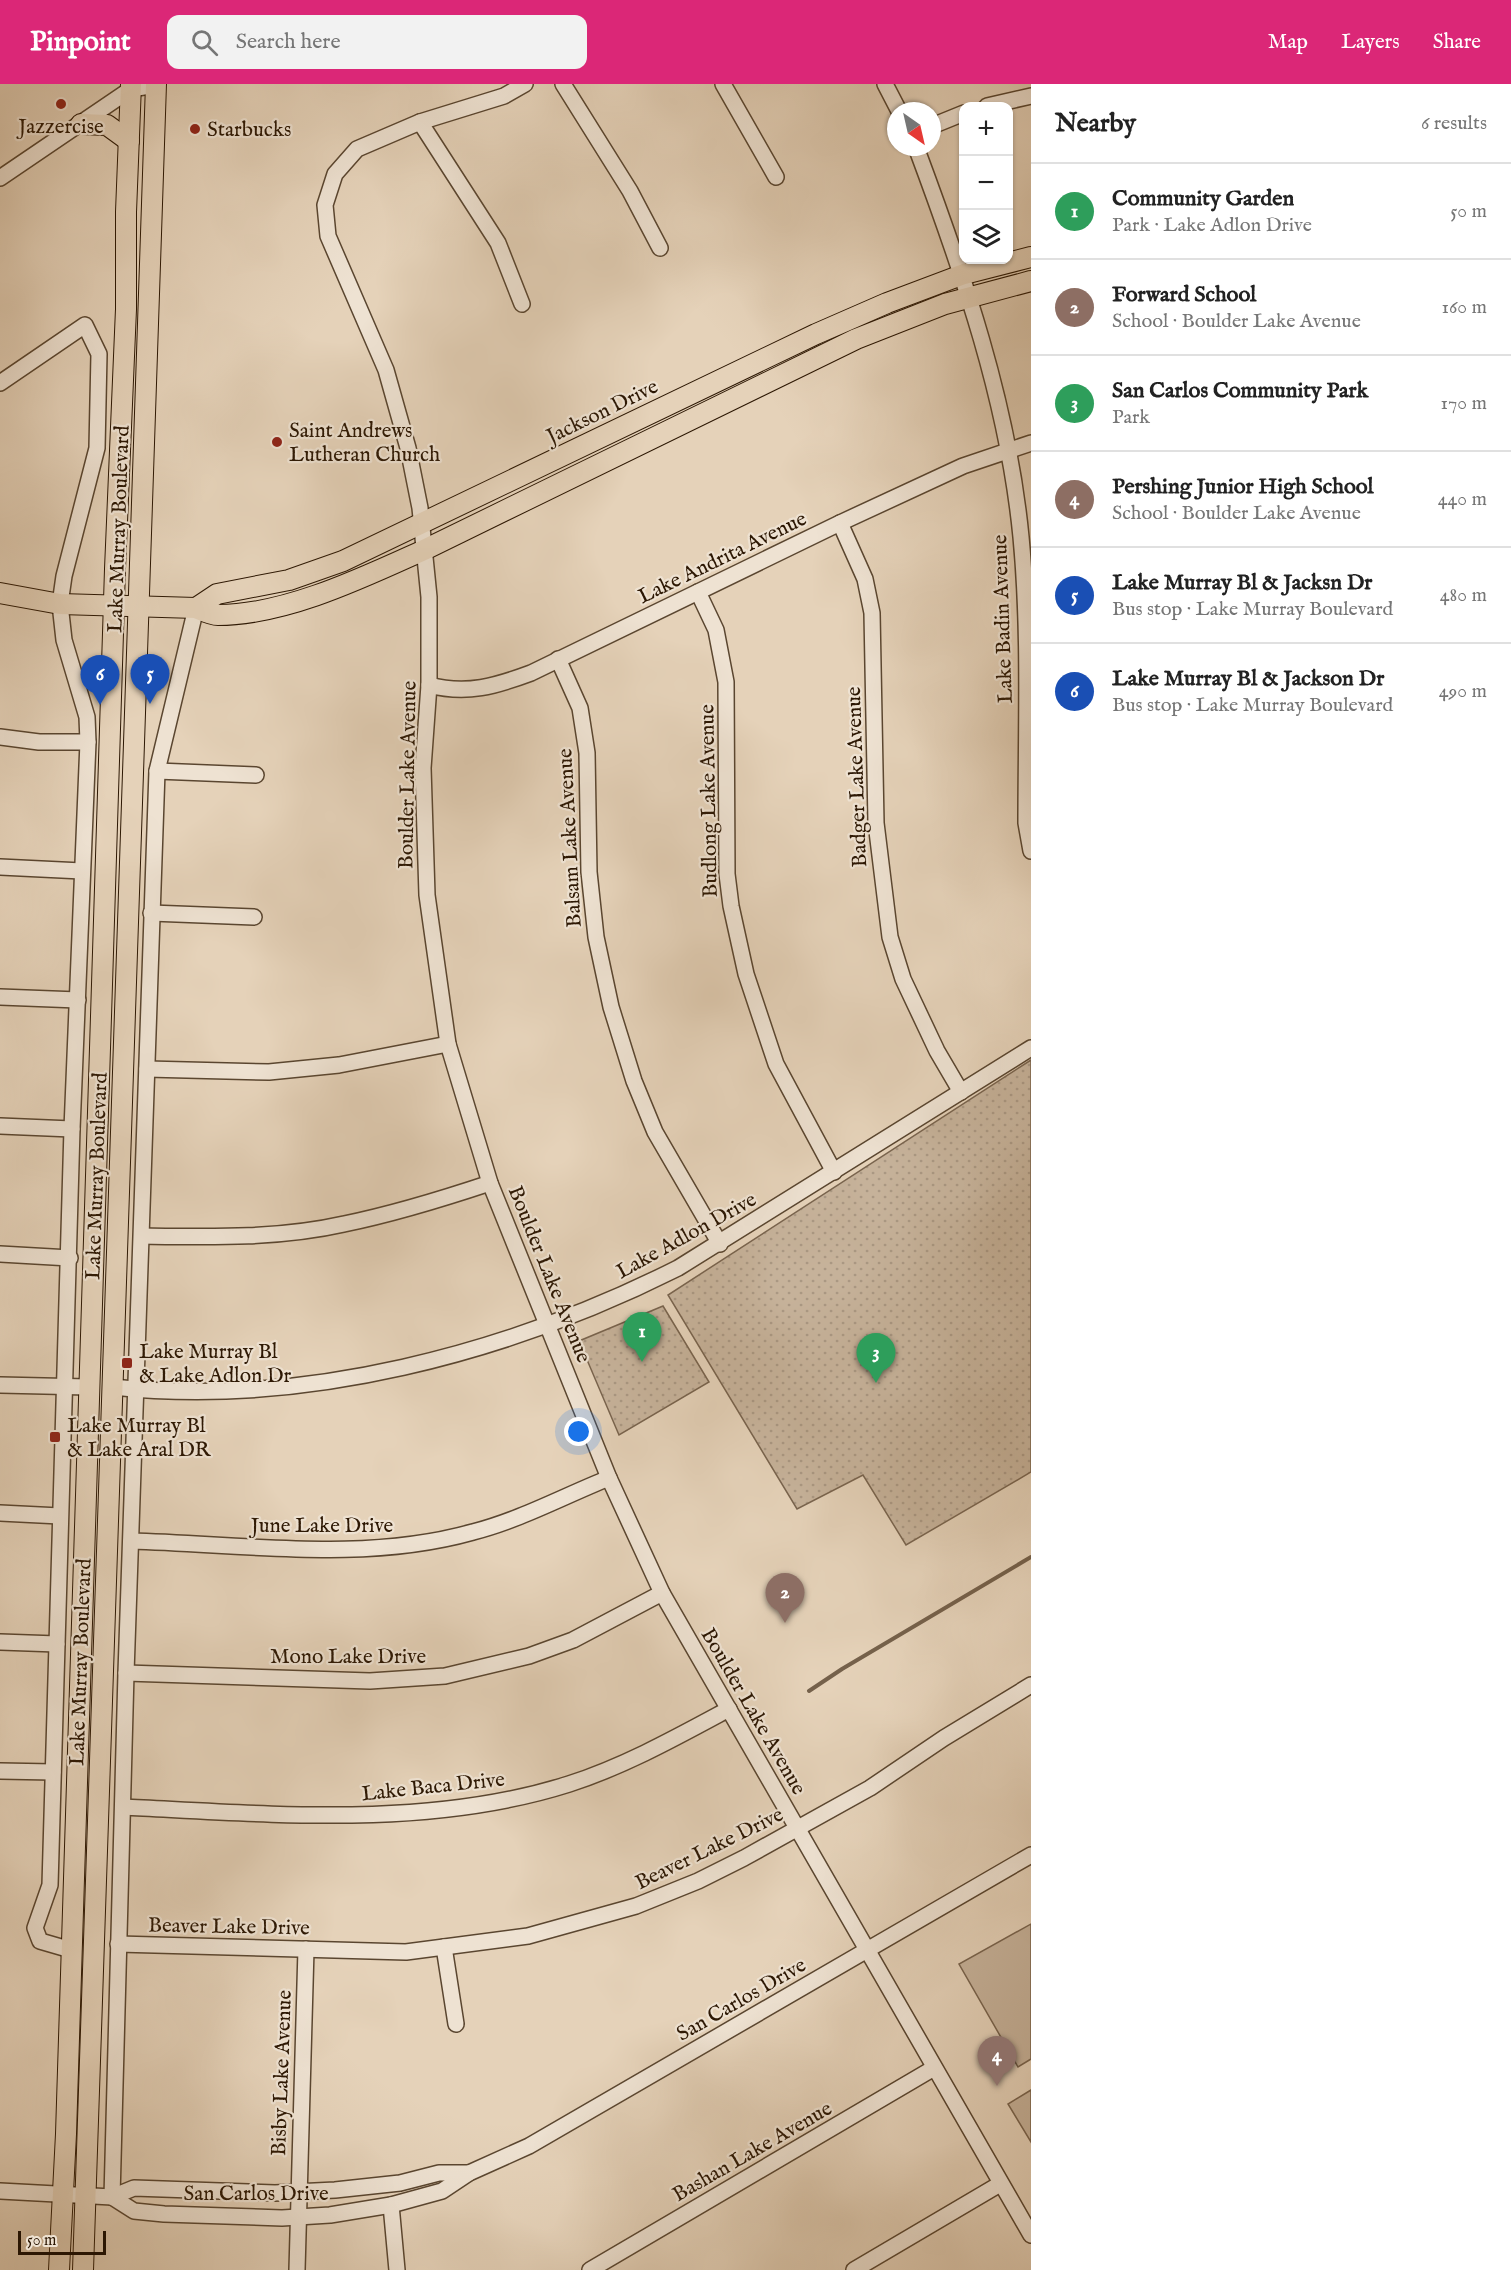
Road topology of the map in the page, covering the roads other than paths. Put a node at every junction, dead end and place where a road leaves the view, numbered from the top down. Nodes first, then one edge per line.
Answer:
1 (156, 84) edge
2 (525, 84) edge
3 (563, 84) edge
4 (723, 84) edge
5 (885, 84) edge
6 (131, 86) edge
7 (1031, 96) edge
8 (894, 102) edge
9 (1005, 102) edge
10 (959, 115) edge
11 (420, 122) junction
12 (941, 122) edge
13 (81, 124) junction
14 (129, 141) junction
15 (919, 156) edge
16 (776, 177) dead end
17 (0, 178) edge
18 (660, 248) dead end
19 (1031, 257) edge
20 (964, 274) junction
21 (1031, 281) edge
22 (970, 297) junction
23 (522, 304) dead end
24 (0, 383) edge
25 (1031, 443) edge
26 (1008, 449) junction
27 (840, 523) junction
28 (421, 525) junction
29 (424, 549) junction
30 (698, 592) junction
31 (0, 593) edge
32 (60, 604) junction
33 (114, 606) junction
34 (139, 606) junction
35 (196, 608) junction
36 (558, 659) junction
37 (429, 685) junction
38 (0, 737) edge
39 (88, 742) junction
40 (157, 771) junction
41 (256, 775) dead end
42 (1031, 851) edge
43 (0, 867) edge
44 (82, 871) junction
45 (151, 913) junction
46 (254, 918) dead end
47 (0, 997) edge
48 (78, 1000) junction
49 (448, 1044) junction
50 (1031, 1048) edge
51 (147, 1069) junction
52 (961, 1092) junction
53 (0, 1126) edge
54 (72, 1130) junction
55 (834, 1172) junction
56 (490, 1183) junction
57 (141, 1236) junction
58 (720, 1244) junction
59 (0, 1254) edge
60 (70, 1257) junction
61 (549, 1324) junction
62 (89, 1349) junction
63 (0, 1385) edge
64 (88, 1387) junction
65 (113, 1387) junction
66 (65, 1388) junction
67 (136, 1390) junction
68 (112, 1424) junction
69 (609, 1478) junction
70 (0, 1513) edge
71 (60, 1516) junction
72 (131, 1541) junction
73 (662, 1593) junction
74 (0, 1642) edge
75 (57, 1644) junction
76 (126, 1673) junction
77 (1031, 1685) edge
78 (729, 1709) junction
79 (0, 1771) edge
80 (53, 1772) junction
81 (123, 1807) junction
82 (798, 1828) junction
83 (1031, 1855) edge
84 (118, 1944) junction
85 (444, 1947) junction
86 (306, 1949) junction
87 (70, 1950) junction
88 (865, 1950) junction
89 (456, 2024) dead end
90 (934, 2068) junction
91 (469, 2173) junction
92 (1000, 2184) junction
93 (0, 2191) edge
94 (298, 2192) junction
95 (62, 2194) junction
96 (87, 2195) junction
97 (112, 2197) junction
98 (391, 2205) junction
99 (298, 2217) junction
100 (1031, 2235) edge
101 (59, 2270) edge
102 (83, 2270) edge
103 (297, 2270) edge
104 (397, 2270) edge
105 (590, 2270) edge
106 (854, 2270) edge

1 - 6 street
1 - 34 main road, Lake Murray Boulevard
2 - 11 street, Boulder Lake Avenue
3 - 18 street
4 - 16 street
5 - 8 street
6 - 13 street
6 - 14 main road, Lake Murray Boulevard
7 - 9 street
10 - 12 street
11 - 23 street
11 - 28 street, Boulder Lake Avenue
13 - 14 main road
13 - 17 street
14 - 33 main road, Lake Murray Boulevard
15 - 20 street, Lake Badin Avenue
19 - 20 main road, Jackson Drive
20 - 22 street, Lake Badin Avenue
20 - 28 main road, Jackson Drive
21 - 22 main road
22 - 26 street, Lake Badin Avenue
22 - 29 main road
24 - 32 street, Lake Murray Boulevard
25 - 26 street, Lake Andrita Avenue
26 - 27 street, Lake Andrita Avenue
26 - 42 street, Lake Badin Avenue
27 - 30 street, Lake Andrita Avenue
27 - 52 street, Badger Lake Avenue
28 - 29 street, Boulder Lake Avenue
28 - 35 main road, Jackson Drive
29 - 35 main road
29 - 37 street, Boulder Lake Avenue
30 - 36 street, Lake Andrita Avenue
30 - 55 street, Budlong Lake Avenue
31 - 32 main road
32 - 33 main road
32 - 39 street, Lake Murray Boulevard
33 - 34 main road
33 - 62 main road, Lake Murray Boulevard
34 - 35 main road
34 - 65 main road, Lake Murray Boulevard
35 - 40 street
36 - 37 street, Lake Andrita Avenue
36 - 58 street, Balsam Lake Avenue
37 - 49 street, Boulder Lake Avenue
38 - 39 street
39 - 44 street, Lake Murray Boulevard
40 - 41 street
40 - 45 street
43 - 44 street
44 - 48 street, Lake Murray Boulevard
45 - 46 street
45 - 51 street
47 - 48 street
48 - 54 street, Lake Murray Boulevard
49 - 51 street
49 - 56 street, Boulder Lake Avenue
50 - 52 street, Lake Adlon Drive
51 - 57 street
52 - 55 street, Lake Adlon Drive
53 - 54 street
54 - 60 street, Lake Murray Boulevard
55 - 58 street, Lake Adlon Drive
56 - 57 street
56 - 61 street, Boulder Lake Avenue
57 - 67 street
58 - 61 street, Lake Adlon Drive
59 - 60 street
60 - 66 street, Lake Murray Boulevard
61 - 67 street, Lake Adlon Drive
61 - 69 street, Boulder Lake Avenue
62 - 64 main road, Lake Murray Boulevard
62 - 65 main road
63 - 66 street
64 - 66 street
64 - 68 main road
64 - 87 main road, Lake Murray Boulevard
65 - 67 street, Lake Adlon Drive
65 - 68 main road, Lake Murray Boulevard
66 - 71 street, Lake Murray Boulevard
67 - 72 street
68 - 96 main road, Lake Murray Boulevard
69 - 72 street, June Lake Drive
69 - 73 street, Boulder Lake Avenue
70 - 71 street
71 - 75 street, Lake Murray Boulevard
72 - 76 street
73 - 76 street, Mono Lake Drive
73 - 78 street, Boulder Lake Avenue
74 - 75 street
75 - 80 street, Lake Murray Boulevard
76 - 81 street
77 - 82 street, Beaver Lake Drive
78 - 81 street, Lake Baca Drive
78 - 82 street, Boulder Lake Avenue
79 - 80 street
80 - 87 street, Lake Murray Boulevard
81 - 84 street
82 - 85 street, Beaver Lake Drive
82 - 88 street, Boulder Lake Avenue
83 - 88 street, San Carlos Drive
84 - 86 street, Beaver Lake Drive
84 - 97 street
85 - 86 street, Beaver Lake Drive
85 - 89 street
86 - 94 street, Bisby Lake Avenue
87 - 95 main road, Lake Murray Boulevard
88 - 90 street, Boulder Lake Avenue
88 - 91 street, San Carlos Drive
90 - 92 street, Boulder Lake Avenue
90 - 105 street, Bashan Lake Avenue
91 - 94 street, San Carlos Drive
91 - 98 street, San Carlos Drive
92 - 100 street, Boulder Lake Avenue
92 - 106 street
93 - 95 street, San Carlos Drive
94 - 97 street, San Carlos Drive
94 - 99 street, Bisby Lake Avenue
95 - 96 street, San Carlos Drive
95 - 101 main road, Lake Murray Boulevard
96 - 97 street, San Carlos Drive
96 - 102 main road, Lake Murray Boulevard
97 - 99 street, San Carlos Drive
98 - 99 street, San Carlos Drive
98 - 104 street
99 - 103 street, Bisby Lake Avenue

